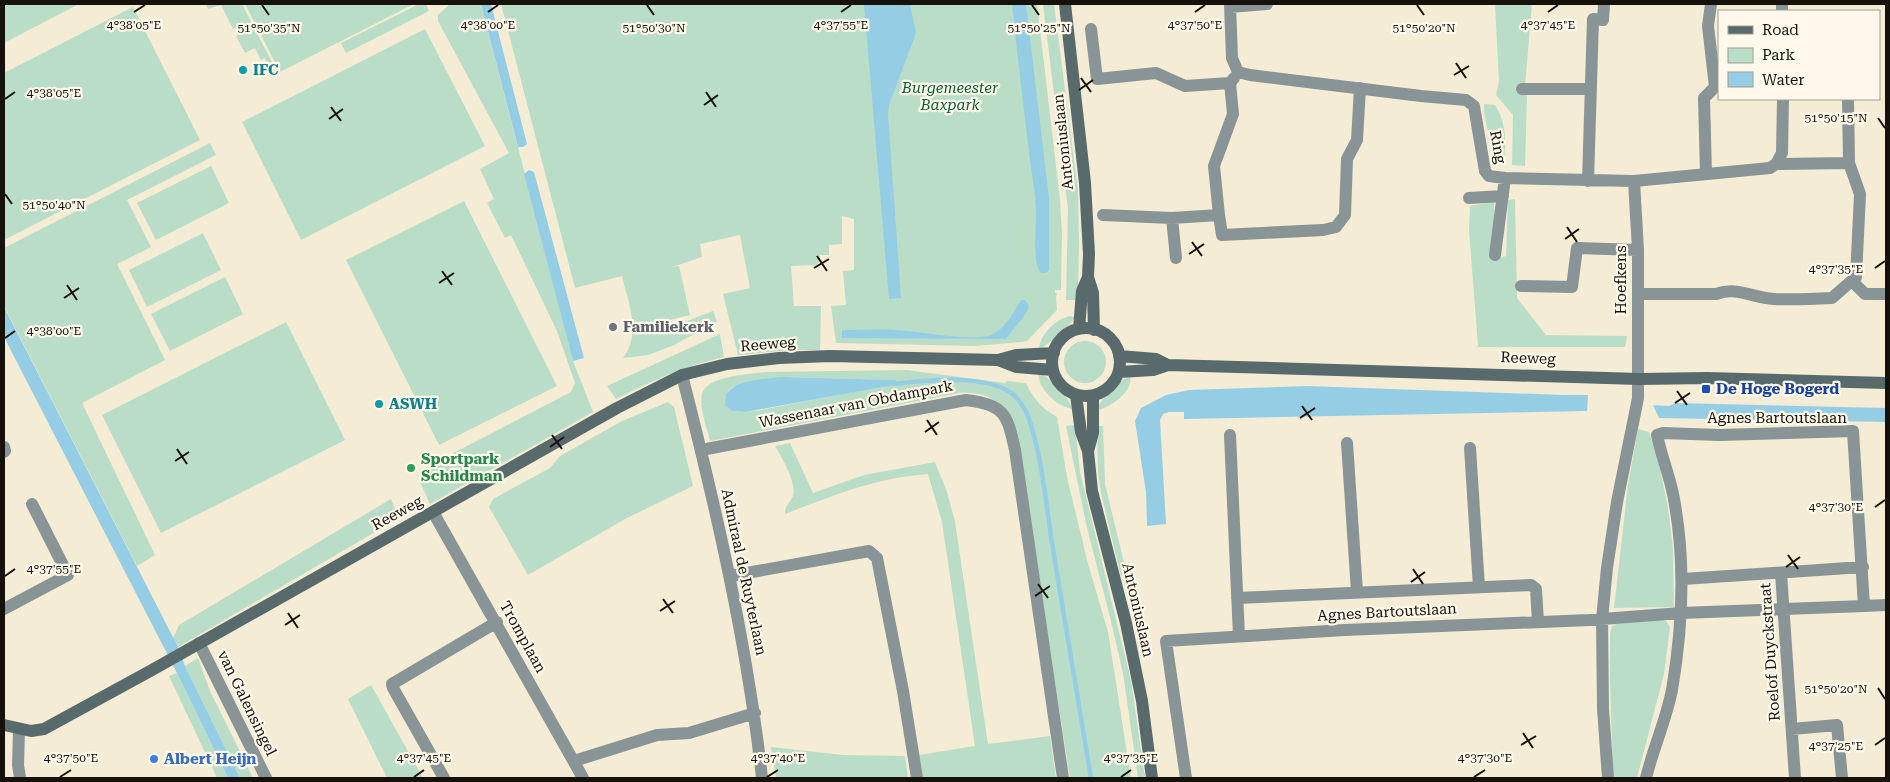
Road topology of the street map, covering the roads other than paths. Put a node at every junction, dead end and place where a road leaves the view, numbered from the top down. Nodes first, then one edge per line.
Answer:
1 (1065, 4) edge
2 (1267, 4) edge
3 (1604, 4) edge
4 (1711, 4) edge
5 (1230, 5) edge
6 (1091, 29) dead end
7 (1238, 72) junction
8 (1230, 84) junction
9 (1360, 88) junction
10 (1522, 89) dead end
11 (1590, 89) junction
12 (1783, 100) edge
13 (1848, 100) edge
14 (1849, 163) junction
15 (1776, 164) junction
16 (1706, 174) junction
17 (1505, 178) junction
18 (1588, 181) junction
19 (1634, 181) junction
20 (1503, 196) junction
21 (1469, 198) dead end
22 (1103, 215) dead end
23 (1219, 215) junction
24 (1172, 218) junction
25 (1638, 250) junction
26 (1495, 255) dead end
27 (1176, 258) dead end
28 (1088, 277) junction
29 (1852, 281) junction
30 (1521, 286) dead end
31 (1638, 294) junction
32 (1886, 294) edge
33 (1079, 329) junction
34 (1094, 330) junction
35 (1054, 353) junction
36 (1119, 356) junction
37 (998, 360) junction
38 (1168, 365) junction
39 (1053, 370) junction
40 (1118, 372) junction
41 (682, 376) junction
42 (1639, 379) junction
43 (1886, 383) edge
44 (1076, 395) junction
45 (1093, 396) junction
46 (1230, 435) dead end
47 (1347, 443) dead end
48 (4, 447) edge
49 (1470, 448) dead end
50 (701, 450) junction
51 (1088, 451) junction
52 (4, 452) edge
53 (32, 504) dead end
54 (433, 512) junction
55 (1863, 567) junction
56 (1781, 573) junction
57 (730, 576) junction
58 (1683, 579) junction
59 (1479, 587) junction
60 (1357, 592) junction
61 (1237, 598) junction
62 (1886, 605) edge
63 (1864, 606) junction
64 (4, 608) edge
65 (1783, 610) junction
66 (1681, 613) junction
67 (1602, 619) junction
68 (497, 622) junction
69 (1538, 622) junction
70 (1238, 636) junction
71 (199, 643) junction
72 (755, 713) junction
73 (4, 726) edge
74 (1792, 729) junction
75 (19, 730) junction
76 (574, 761) junction
77 (20, 778) edge
78 (266, 778) edge
79 (444, 778) edge
80 (584, 778) edge
81 (762, 778) edge
82 (917, 778) edge
83 (1063, 778) edge
84 (1152, 778) edge
85 (1186, 778) edge
86 (1608, 778) edge
87 (1646, 778) edge
88 (1794, 778) edge
89 (1842, 778) edge

1 - 28 main road, Antoniuslaan
2 - 5 street
3 - 11 street
4 - 16 street
5 - 7 street
6 - 8 street
7 - 8 street
7 - 9 street, Ring
8 - 23 street
9 - 17 street, Ring
9 - 23 street
10 - 11 street
11 - 18 street
12 - 15 street
13 - 14 street
14 - 15 street, Ring
14 - 29 street
15 - 16 street, Ring
16 - 19 street, Ring
17 - 18 street, Ring
17 - 20 street
18 - 19 street, Ring
19 - 25 street, Hoefkens
20 - 21 street
20 - 26 street
22 - 24 street
23 - 24 street
24 - 27 street
25 - 30 street
25 - 31 street, Hoefkens
28 - 33 main road, Antoniuslaan
28 - 34 main road, Antoniuslaan
29 - 31 street
29 - 32 street
31 - 42 street, Hoefkens
33 - 34 main road
33 - 35 main road
34 - 36 main road
35 - 37 main road, Reeweg
35 - 39 main road
36 - 38 main road, Reeweg
36 - 40 main road
37 - 39 main road, Reeweg
37 - 41 main road, Reeweg
38 - 40 main road, Reeweg
38 - 42 main road, Reeweg
39 - 44 main road
40 - 45 main road
41 - 50 street, Admiraal de Ruyterlaan
41 - 54 main road, Reeweg
42 - 43 main road, Reeweg
42 - 67 street
44 - 45 main road
44 - 51 main road, Antoniuslaan
45 - 51 main road, Antoniuslaan
46 - 61 street
47 - 60 street, Agnes Bartoutslaan
48 - 52 street
49 - 59 street
50 - 57 street, Admiraal de Ruyterlaan
50 - 83 street, Wassenaar van Obdampark
51 - 84 main road, Antoniuslaan
53 - 64 street
54 - 68 street, Tromplaan
54 - 71 main road, Reeweg
55 - 56 street
55 - 58 street, Agnes Bartoutslaan
55 - 63 street, Agnes Bartoutslaan
56 - 58 street
56 - 65 street, Roelof Duyckstraat
57 - 72 street, Admiraal de Ruyterlaan
57 - 82 street
58 - 66 street
59 - 60 street, Agnes Bartoutslaan
59 - 69 street, Agnes Bartoutslaan
60 - 61 street, Agnes Bartoutslaan
61 - 70 street
62 - 63 street, Agnes Bartoutslaan
63 - 65 street, Agnes Bartoutslaan
65 - 66 street, Agnes Bartoutslaan
65 - 74 street, Roelof Duyckstraat
66 - 67 street, Agnes Bartoutslaan
66 - 87 street
67 - 69 street, Agnes Bartoutslaan
67 - 86 street
68 - 76 street, Tromplaan
68 - 79 street
69 - 70 street, Agnes Bartoutslaan
70 - 85 street, Agnes Bartoutslaan
71 - 75 main road, Reeweg
71 - 78 street, van Galensingel
72 - 76 street
72 - 81 street, Admiraal de Ruyterlaan
73 - 75 main road, Reeweg
74 - 88 street, Roelof Duyckstraat
74 - 89 street, Roelof Duyckstraat
75 - 77 street
76 - 80 street, Tromplaan

